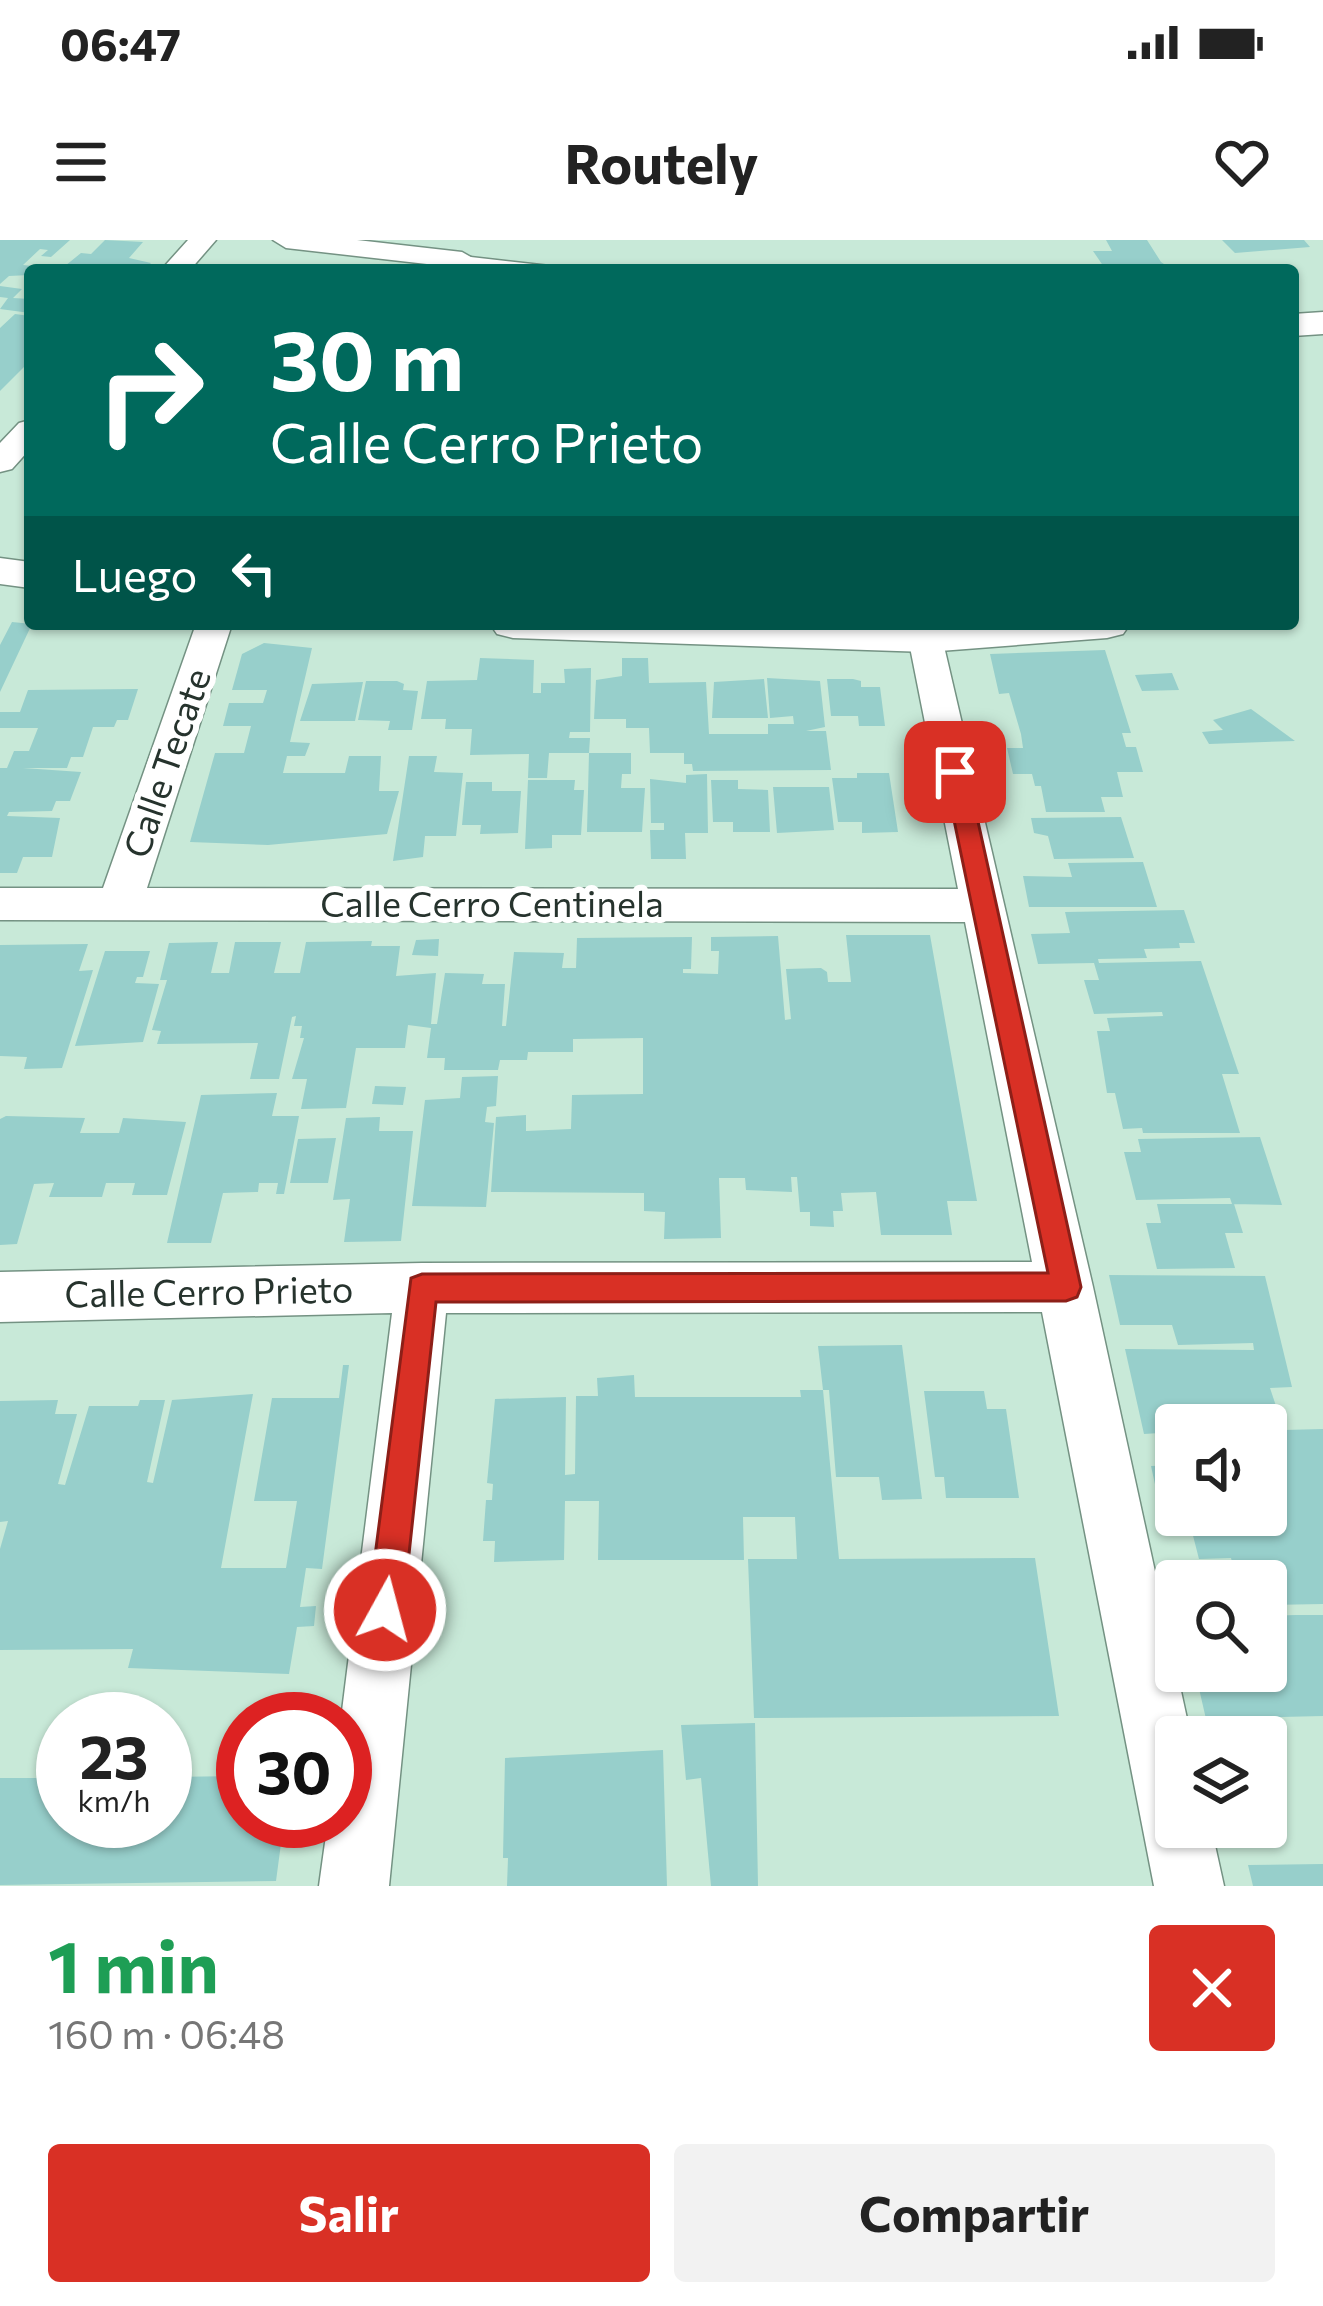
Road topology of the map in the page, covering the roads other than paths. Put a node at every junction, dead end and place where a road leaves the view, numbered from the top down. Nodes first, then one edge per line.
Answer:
1 (202, 240) edge
2 (286, 240) edge
3 (464, 257) edge
4 (180, 264) edge
5 (510, 264) edge
6 (24, 437) edge
7 (0, 463) edge
8 (212, 630) edge
9 (710, 630) edge
10 (1024, 630) edge
11 (927, 637) junction
12 (120, 902) junction
13 (0, 904) edge
14 (984, 906) junction
15 (1066, 1287) junction
16 (422, 1288) junction
17 (0, 1297) edge
18 (1155, 1718) edge
19 (1182, 1848) edge
20 (354, 1886) edge
21 (1190, 1886) edge

1 - 4 street
2 - 3 street
3 - 5 lane
6 - 7 street
8 - 12 street, Calle Tecate
9 - 11 street
10 - 11 street
11 - 14 street
12 - 13 street, Calle Cerro Centinela
12 - 14 street, Calle Cerro Centinela
14 - 15 street
15 - 16 street, Calle Cerro Prieto
15 - 18 street
16 - 17 street, Calle Cerro Prieto
16 - 20 street
19 - 21 street

